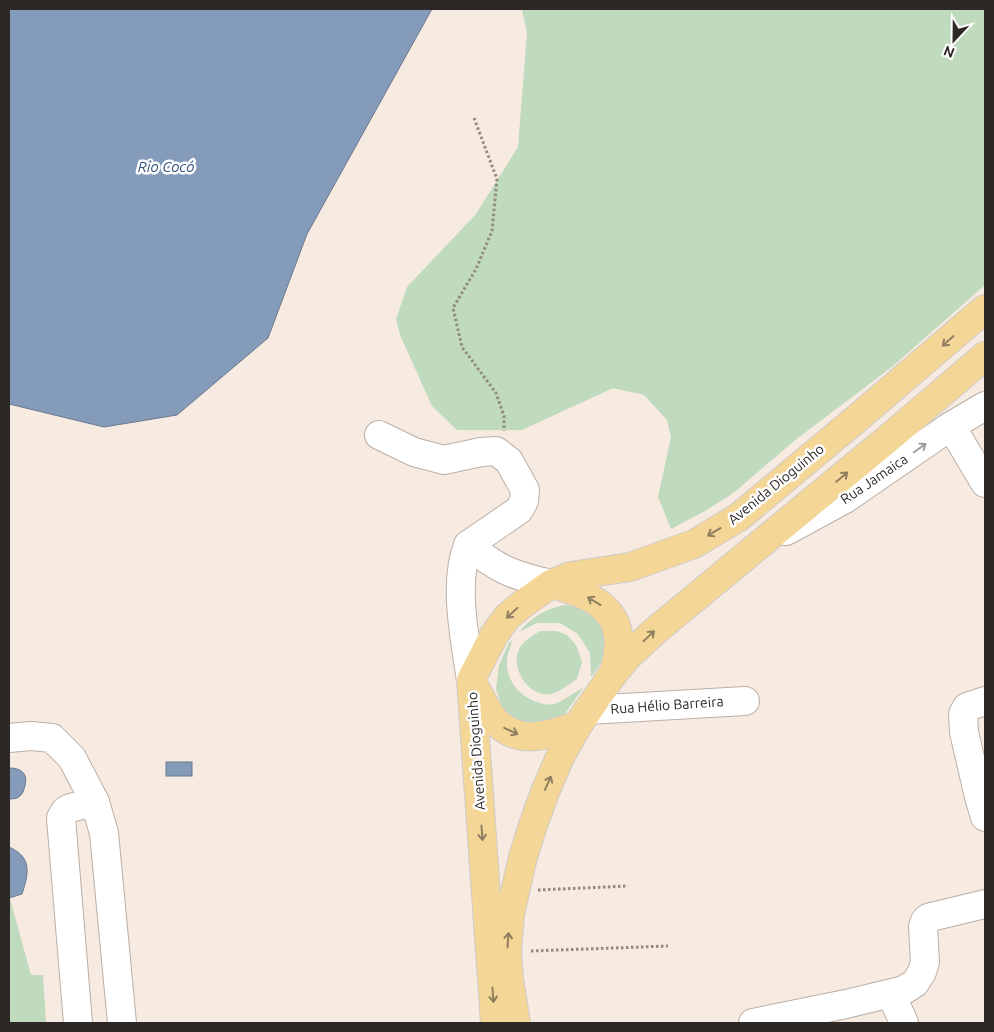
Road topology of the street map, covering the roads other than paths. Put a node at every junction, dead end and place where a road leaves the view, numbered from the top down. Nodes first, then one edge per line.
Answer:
1 (985, 309) edge
2 (985, 356) edge
3 (985, 406) edge
4 (951, 426) junction
5 (379, 435) dead end
6 (985, 483) edge
7 (468, 545) junction
8 (759, 546) junction
9 (551, 584) junction
10 (613, 674) junction
11 (471, 680) junction
12 (745, 701) dead end
13 (985, 701) edge
14 (583, 718) junction
15 (9, 738) edge
16 (96, 802) junction
17 (985, 817) edge
18 (985, 904) edge
19 (891, 994) junction
20 (78, 1023) edge
21 (122, 1023) edge
22 (495, 1023) edge
23 (516, 1023) edge
24 (753, 1023) edge
25 (904, 1023) edge

1 -> 9 main road, Avenida Dioguinho
8 -> 2 main road
3 - 4 street, Rua Jamaica
4 - 6 street
8 -> 4 street, Rua Jamaica
5 - 7 street
7 - 9 street
7 - 11 street
10 -> 8 main road
10 -> 9 main road
9 -> 11 main road, Avenida Dioguinho
10 - 14 main road
11 -> 14 main road
11 -> 22 main road, Avenida Dioguinho
12 - 14 street, Rua Hélio Barreira
13 - 17 street
23 -> 14 main road
15 - 16 street
16 - 20 street
16 - 21 street
18 - 19 street
19 - 24 street
19 - 25 street

